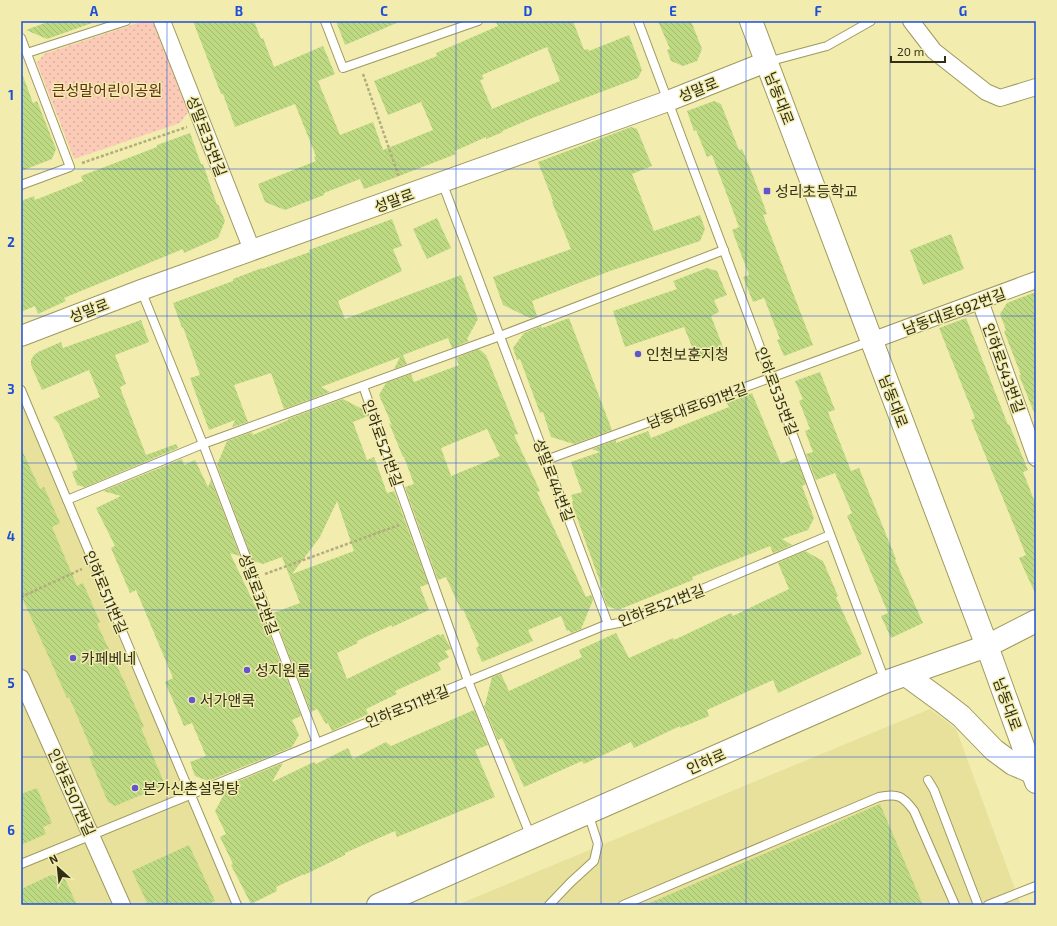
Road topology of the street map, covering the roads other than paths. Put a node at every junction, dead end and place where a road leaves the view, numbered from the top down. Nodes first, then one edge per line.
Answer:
1 (126, 21) edge
2 (162, 21) edge
3 (325, 21) edge
4 (478, 21) edge
5 (638, 21) edge
6 (751, 21) edge
7 (871, 21) edge
8 (911, 21) edge
9 (21, 38) edge
10 (27, 53) junction
11 (766, 62) junction
12 (1036, 87) edge
13 (668, 101) junction
14 (442, 182) junction
15 (21, 185) edge
16 (252, 250) junction
17 (724, 250) junction
18 (1036, 280) edge
19 (141, 290) junction
20 (980, 301) junction
21 (21, 336) edge
22 (500, 336) junction
23 (871, 341) junction
24 (772, 378) junction
25 (363, 386) junction
26 (21, 390) edge
27 (203, 444) junction
28 (1036, 458) edge
29 (546, 460) junction
30 (67, 500) junction
31 (830, 535) junction
32 (1036, 621) edge
33 (608, 624) junction
34 (987, 646) junction
35 (906, 675) junction
36 (21, 678) edge
37 (468, 681) junction
38 (885, 682) junction
39 (317, 743) junction
40 (1034, 777) edge
41 (928, 780) dead end
42 (191, 794) junction
43 (588, 813) junction
44 (91, 836) junction
45 (531, 838) junction
46 (21, 864) edge
47 (1036, 886) edge
48 (122, 905) edge
49 (237, 905) edge
50 (378, 905) edge
51 (549, 905) edge
52 (623, 905) edge
53 (955, 905) edge
54 (978, 905) edge
55 (988, 905) edge

1 - 10 lane
2 - 16 street, 성말로35번길
3 - 4 lane
5 - 13 lane, 인하로535번길
6 - 11 main road, 남동대로
7 - 11 lane
8 - 12 street
9 - 10 lane
10 - 15 lane
11 - 13 street, 성말로
11 - 23 main road, 남동대로
13 - 14 street, 성말로
13 - 17 lane, 인하로535번길
14 - 16 street, 성말로
14 - 22 lane, 성말로44번길
16 - 19 street, 성말로
17 - 22 lane
17 - 24 lane, 인하로535번길
18 - 20 street, 남동대로692번길
19 - 21 street, 성말로
19 - 27 lane, 성말로32번길
20 - 23 street, 남동대로692번길
20 - 28 street, 인하로543번길
22 - 25 lane
22 - 29 lane, 성말로44번길
23 - 24 lane, 남동대로691번길
23 - 34 main road, 남동대로
24 - 29 lane, 남동대로691번길
24 - 31 lane, 인하로535번길
25 - 27 lane
25 - 37 lane, 인하로521번길
26 - 30 lane, 인하로511번길
27 - 30 lane
27 - 39 lane, 성말로32번길
29 - 33 lane, 성말로44번길
30 - 42 lane, 인하로511번길
31 - 33 lane, 인하로521번길
31 - 38 lane, 인하로535번길
32 - 34 main road, 인하로
33 - 37 lane, 인하로521번길
34 - 35 main road, 인하로
34 - 40 main road, 남동대로
35 - 38 main road, 인하로
35 - 40 main road
36 - 44 street, 인하로507번길
37 - 39 lane, 인하로511번길
37 - 45 lane, 인하로521번길
38 - 43 main road, 인하로
39 - 42 lane, 인하로511번길
41 - 54 lane
42 - 44 lane
42 - 49 lane, 인하로511번길
43 - 45 main road, 인하로
43 - 51 lane
44 - 46 lane
44 - 48 street, 인하로507번길
45 - 50 main road, 인하로
47 - 55 lane
52 - 53 lane

